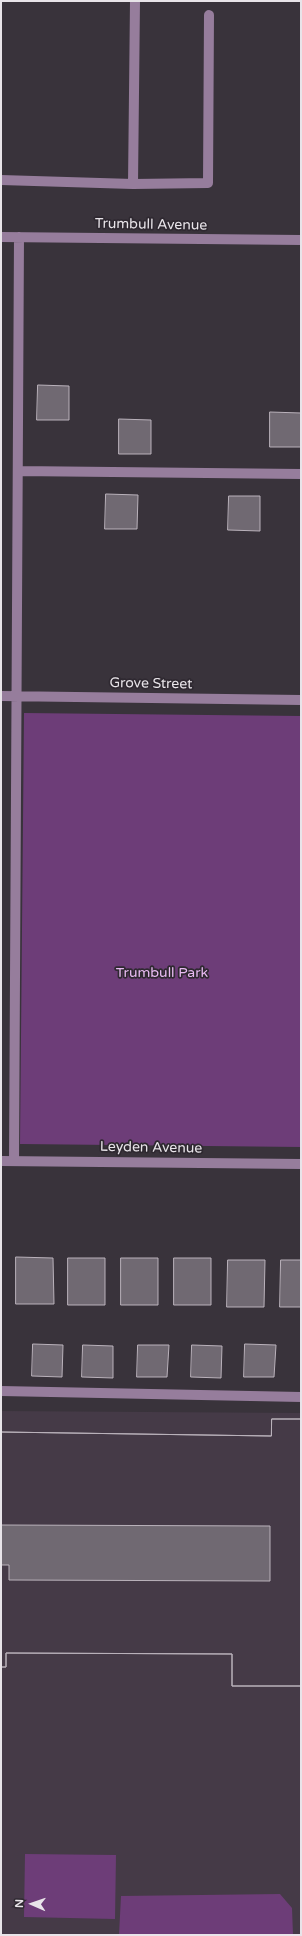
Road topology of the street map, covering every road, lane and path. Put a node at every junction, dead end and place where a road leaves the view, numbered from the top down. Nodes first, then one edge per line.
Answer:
1 (135, 1) edge
2 (209, 15) dead end
3 (1, 180) edge
4 (133, 184) junction
5 (1, 237) edge
6 (19, 237) junction
7 (301, 240) edge
8 (18, 472) junction
9 (301, 474) edge
10 (1, 696) edge
11 (17, 696) junction
12 (301, 700) edge
13 (1, 1161) edge
14 (14, 1161) junction
15 (301, 1164) edge
16 (1, 1391) edge
17 (301, 1396) edge

1 - 4 street
2 - 4 street
3 - 4 street
5 - 6 street, Trumbull Avenue
6 - 7 street, Trumbull Avenue
6 - 8 street
8 - 9 street
8 - 11 street
10 - 11 street, Grove Street
11 - 12 street, Grove Street
11 - 14 street
13 - 14 street, Leyden Avenue
14 - 15 street, Leyden Avenue
16 - 17 street

